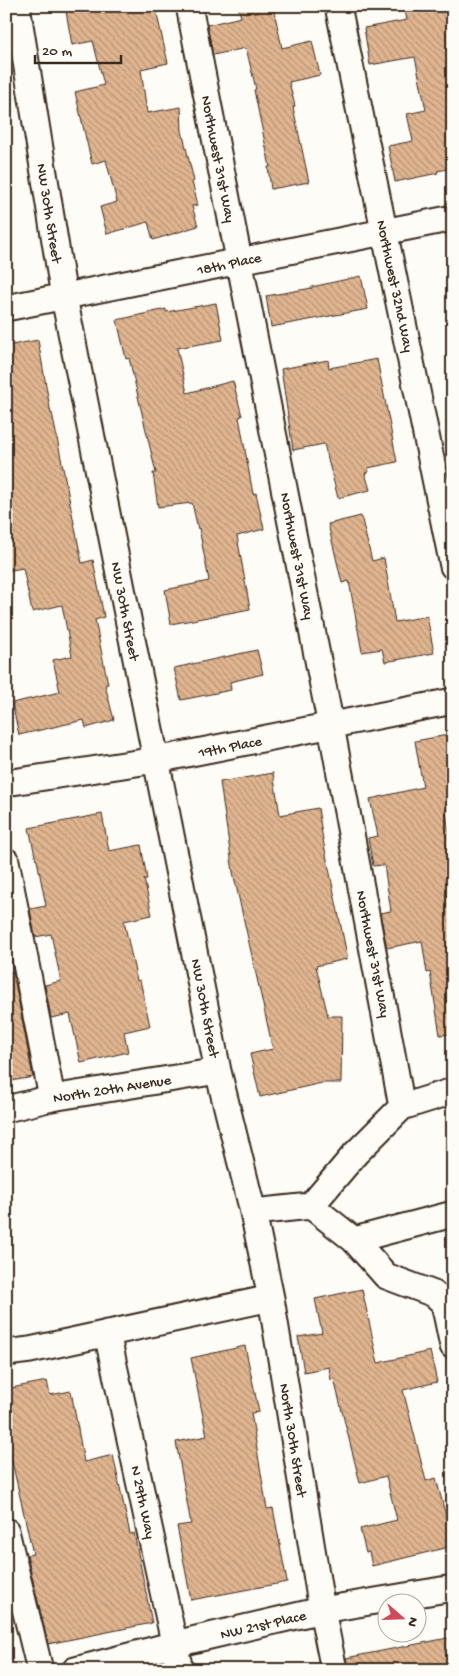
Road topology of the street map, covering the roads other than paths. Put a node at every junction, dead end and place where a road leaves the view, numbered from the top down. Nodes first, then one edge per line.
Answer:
1 (17, 6) edge
2 (189, 6) edge
3 (338, 6) edge
4 (453, 218) edge
5 (384, 232) junction
6 (239, 260) junction
7 (64, 297) junction
8 (6, 308) edge
9 (453, 566) edge
10 (453, 701) edge
11 (332, 726) junction
12 (156, 760) junction
13 (6, 783) edge
14 (6, 860) edge
15 (218, 1071) junction
16 (453, 1091) edge
17 (52, 1098) junction
18 (402, 1107) junction
19 (6, 1109) edge
20 (311, 1206) junction
21 (253, 1212) junction
22 (453, 1214) edge
23 (354, 1240) junction
24 (271, 1298) junction
25 (107, 1334) junction
26 (453, 1346) edge
27 (6, 1353) edge
28 (6, 1531) edge
29 (453, 1588) edge
30 (322, 1610) junction
31 (175, 1644) junction
32 (40, 1670) edge
33 (75, 1670) edge
34 (180, 1670) edge
35 (334, 1670) edge

1 - 7 street, NW 30th Street
2 - 6 street, Northwest 31st Way
3 - 5 street, Northwest 32nd Way
4 - 5 street, 18th Place
5 - 6 street, 18th Place
5 - 9 street, Northwest 32nd Way
6 - 7 street, 18th Place
6 - 11 street, Northwest 31st Way
7 - 8 street, 18th Place
7 - 12 street, NW 30th Street
10 - 11 street, 19th Place
11 - 12 street, 19th Place
11 - 18 street, Northwest 31st Way
12 - 13 street, 19th Place
12 - 15 street, NW 30th Street
14 - 17 street
15 - 17 street, North 20th Avenue
15 - 21 street, NW 30th Street
16 - 18 street
17 - 19 street, North 20th Avenue
18 - 20 street
20 - 21 street
20 - 23 street
21 - 24 street, North 30th Street
22 - 23 street
23 - 26 street
24 - 25 street
24 - 30 street, North 30th Street
25 - 27 street
25 - 31 street, N 29th Way
28 - 32 street
29 - 30 street, NW 21st Place
30 - 31 street, NW 21st Place
30 - 35 street, North 30th Street
31 - 33 street, NW 21st Place
31 - 34 street, N 29th Way

